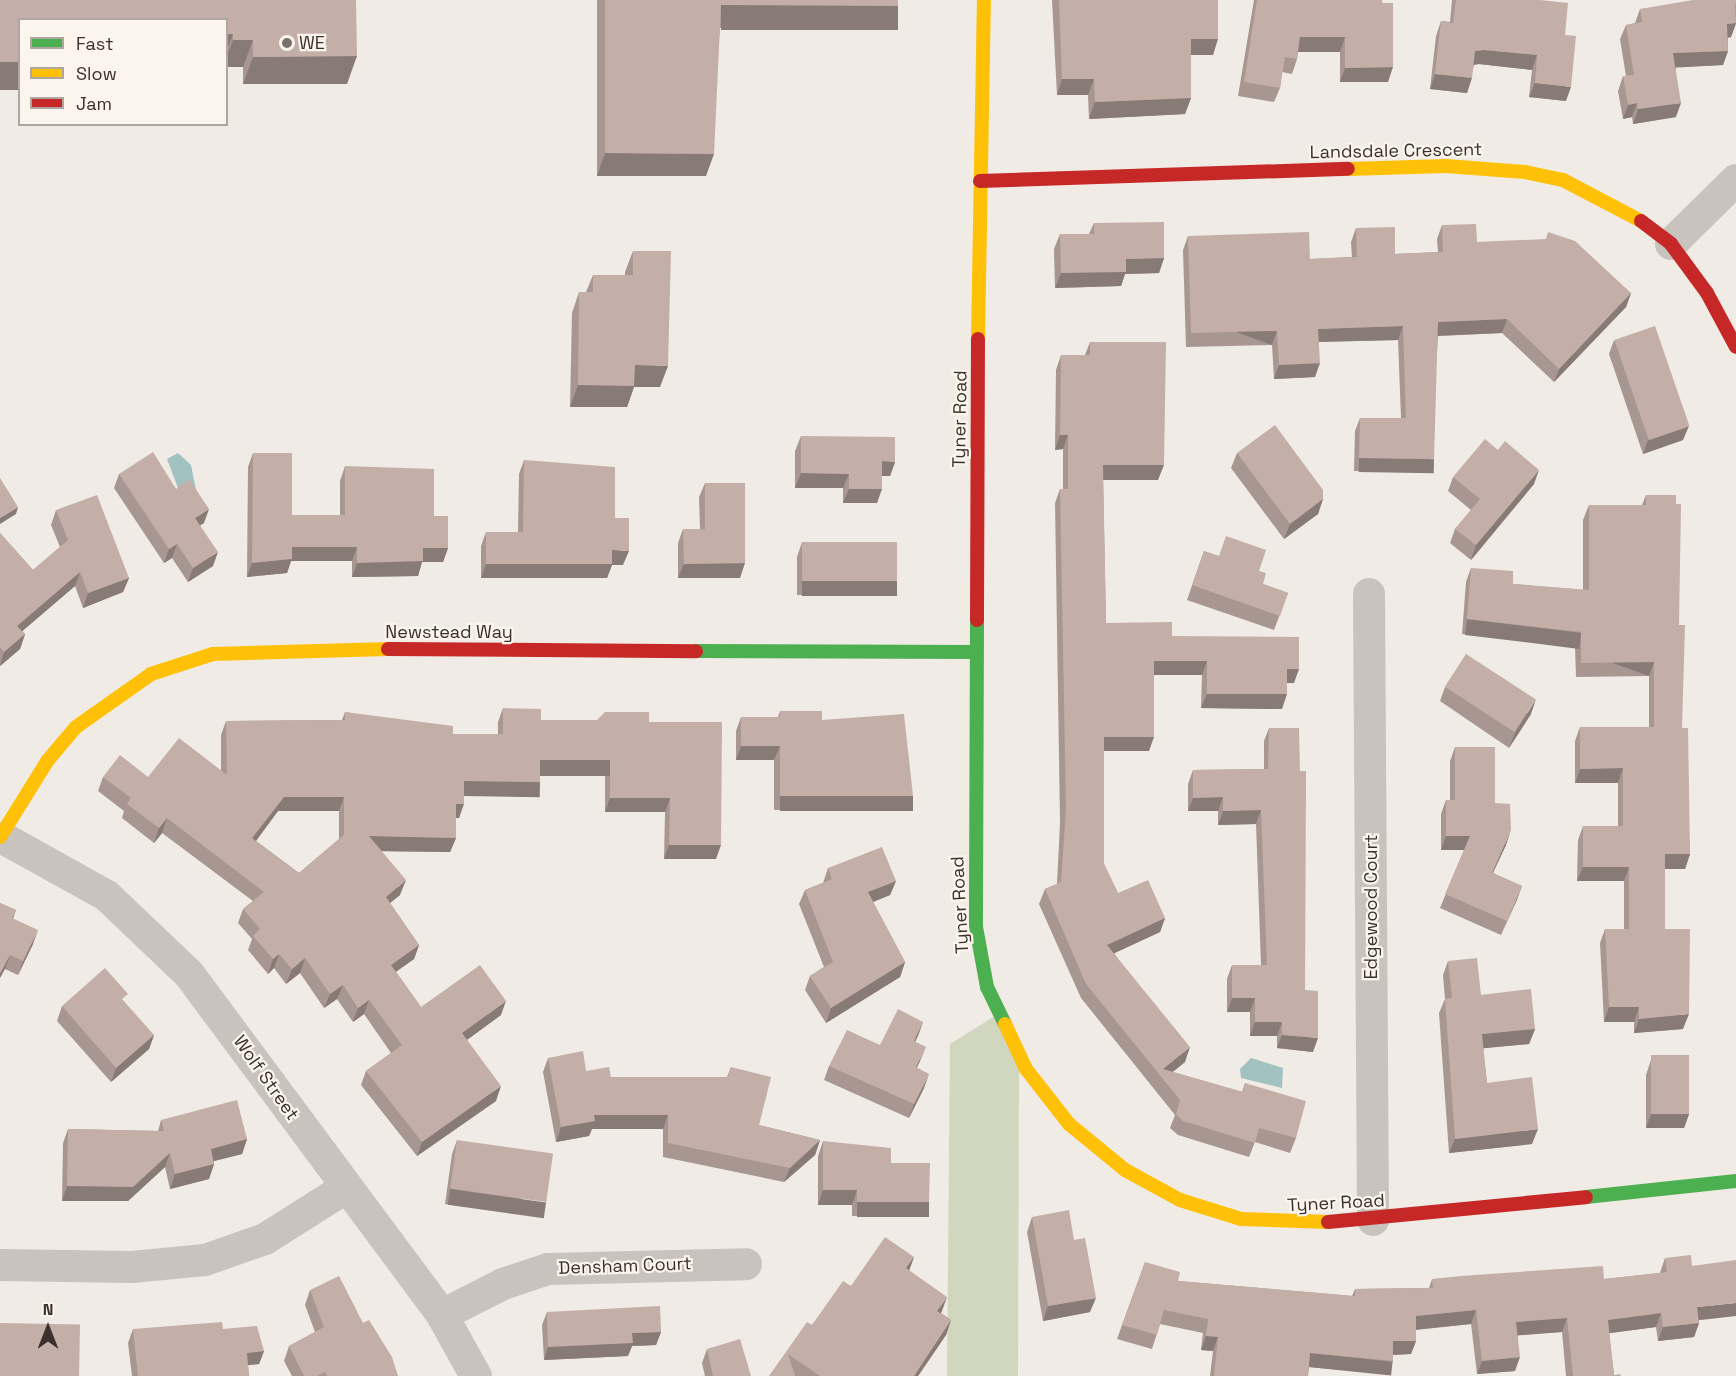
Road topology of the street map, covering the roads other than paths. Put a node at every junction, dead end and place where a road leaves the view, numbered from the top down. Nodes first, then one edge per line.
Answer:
1 (984, 0) edge
2 (1736, 180) edge
3 (980, 181) junction
4 (1671, 244) junction
5 (1736, 347) edge
6 (1369, 594) dead end
7 (976, 652) junction
8 (1, 837) edge
9 (1736, 1181) edge
10 (345, 1189) junction
11 (1373, 1220) junction
12 (0, 1264) edge
13 (746, 1264) dead end
14 (442, 1315) junction
15 (476, 1376) edge

1 - 3 street, Tyner Road
2 - 4 street
3 - 4 street, Landsdale Crescent
3 - 7 street, Tyner Road
4 - 5 street, Landsdale Crescent
6 - 11 street, Edgewood Court
7 - 8 street, Newstead Way
7 - 11 street, Tyner Road
8 - 10 street, Wolf Street
9 - 11 street, Tyner Road
10 - 12 street
10 - 14 street, Wolf Street
13 - 14 street, Densham Court
14 - 15 street, Wolf Street

